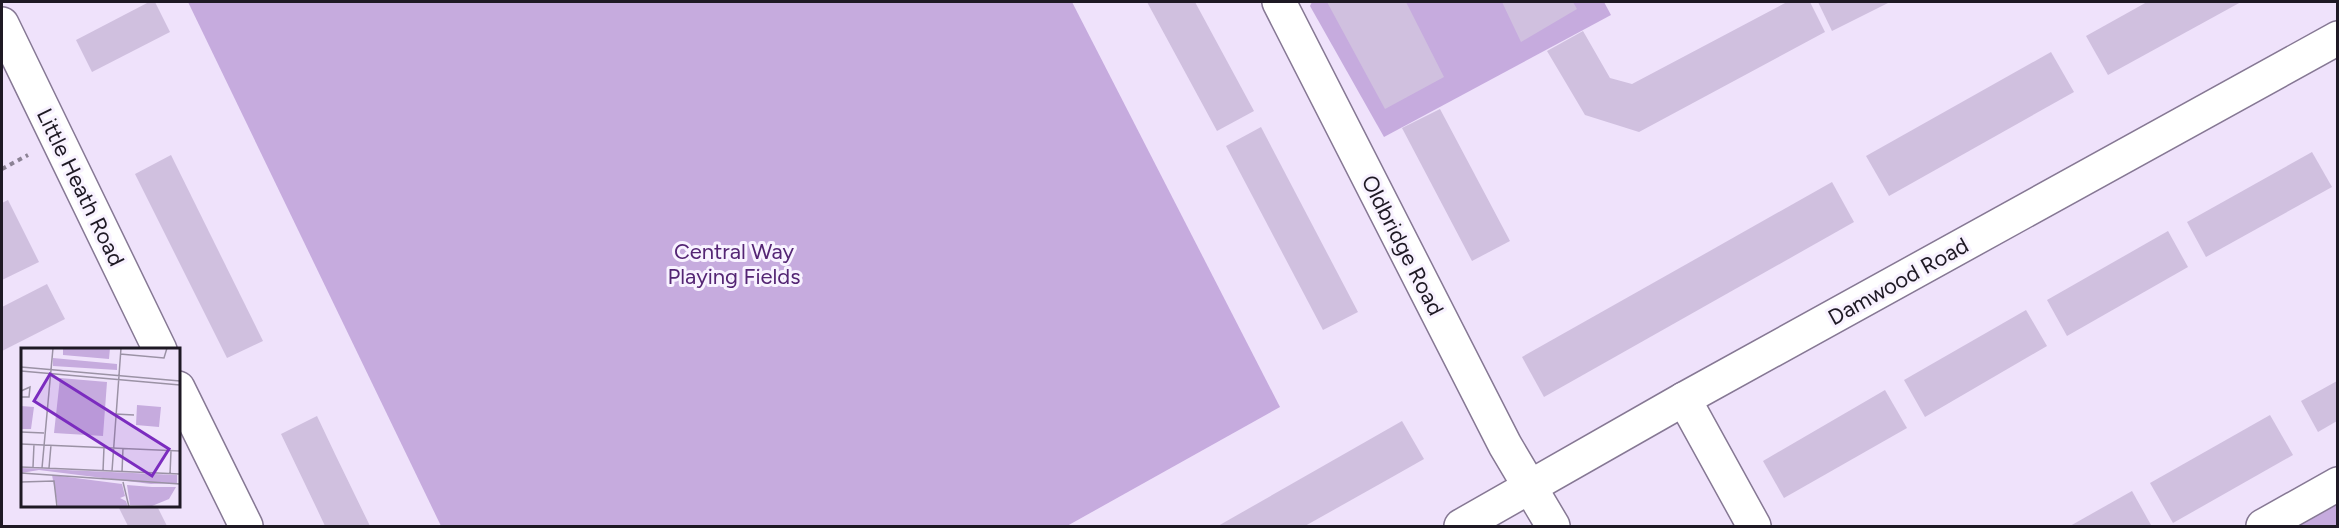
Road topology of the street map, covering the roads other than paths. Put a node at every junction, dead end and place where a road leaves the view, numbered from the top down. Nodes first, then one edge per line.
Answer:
1 (1279, 2) edge
2 (2, 24) edge
3 (2337, 38) edge
4 (159, 348) edge
5 (180, 392) edge
6 (1684, 399) junction
7 (2337, 484) edge
8 (1529, 487) junction
9 (246, 526) edge
10 (1461, 526) edge
11 (1553, 526) edge
12 (1754, 526) edge
13 (2263, 526) edge

1 - 8 street, Oldbridge Road
2 - 4 street, Little Heath Road
3 - 6 street, Damwood Road
5 - 9 street
6 - 8 street, Damwood Road
6 - 12 street
7 - 13 street
8 - 10 street, Damwood Road
8 - 11 street, Oldbridge Road

